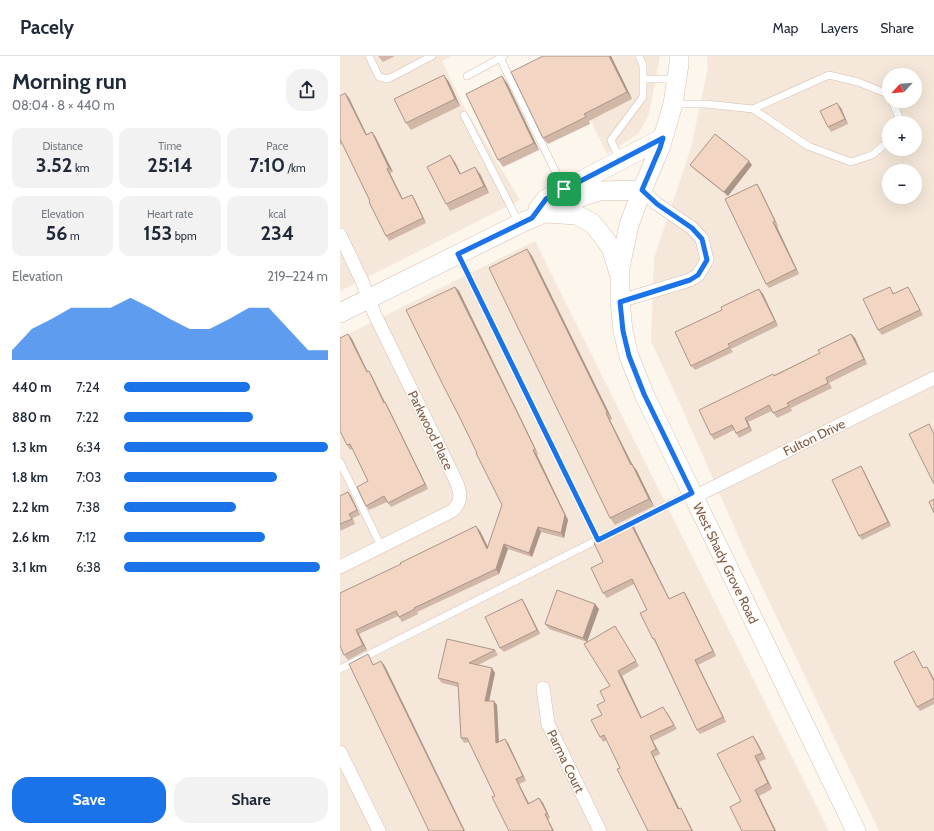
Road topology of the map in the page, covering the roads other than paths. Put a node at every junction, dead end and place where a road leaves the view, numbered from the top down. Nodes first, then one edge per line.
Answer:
1 (369, 56) edge
2 (432, 56) edge
3 (639, 56) edge
4 (678, 56) edge
5 (502, 57) edge
6 (467, 76) dead end
7 (643, 79) junction
8 (677, 79) junction
9 (882, 92) edge
10 (673, 104) junction
11 (753, 109) junction
12 (464, 116) dead end
13 (663, 138) junction
14 (882, 147) edge
15 (620, 160) junction
16 (564, 189) junction
17 (642, 190) junction
18 (531, 218) junction
19 (340, 235) edge
20 (458, 254) junction
21 (620, 278) junction
22 (369, 298) junction
23 (620, 302) junction
24 (340, 313) edge
25 (934, 378) edge
26 (340, 462) edge
27 (693, 495) junction
28 (598, 540) junction
29 (381, 546) junction
30 (340, 567) edge
31 (340, 669) edge
32 (543, 688) dead end
33 (340, 752) edge
34 (379, 831) edge
35 (600, 831) edge
36 (856, 831) edge

1 - 2 lane
3 - 7 lane
4 - 8 main road, West Shady Grove Road
5 - 6 lane
5 - 16 lane
7 - 8 lane
7 - 15 lane
8 - 10 main road, West Shady Grove Road
9 - 11 lane
10 - 11 lane
10 - 13 main road, West Shady Grove Road
11 - 14 lane
12 - 18 lane
13 - 15 main road
13 - 17 main road, West Shady Grove Road
15 - 16 main road
16 - 18 main road
17 - 18 main road
17 - 21 main road, West Shady Grove Road
17 - 23 street
18 - 20 main road
18 - 21 main road
19 - 22 street, Parkwood Place
20 - 22 main road
20 - 28 lane
21 - 23 main road, West Shady Grove Road
22 - 24 main road
22 - 29 street, Parkwood Place
23 - 27 main road, West Shady Grove Road
25 - 27 street, Fulton Drive
26 - 29 lane
27 - 28 lane
27 - 36 main road, West Shady Grove Road
28 - 31 lane
29 - 30 street, Parkwood Place
32 - 35 street, Parma Court
33 - 34 street

